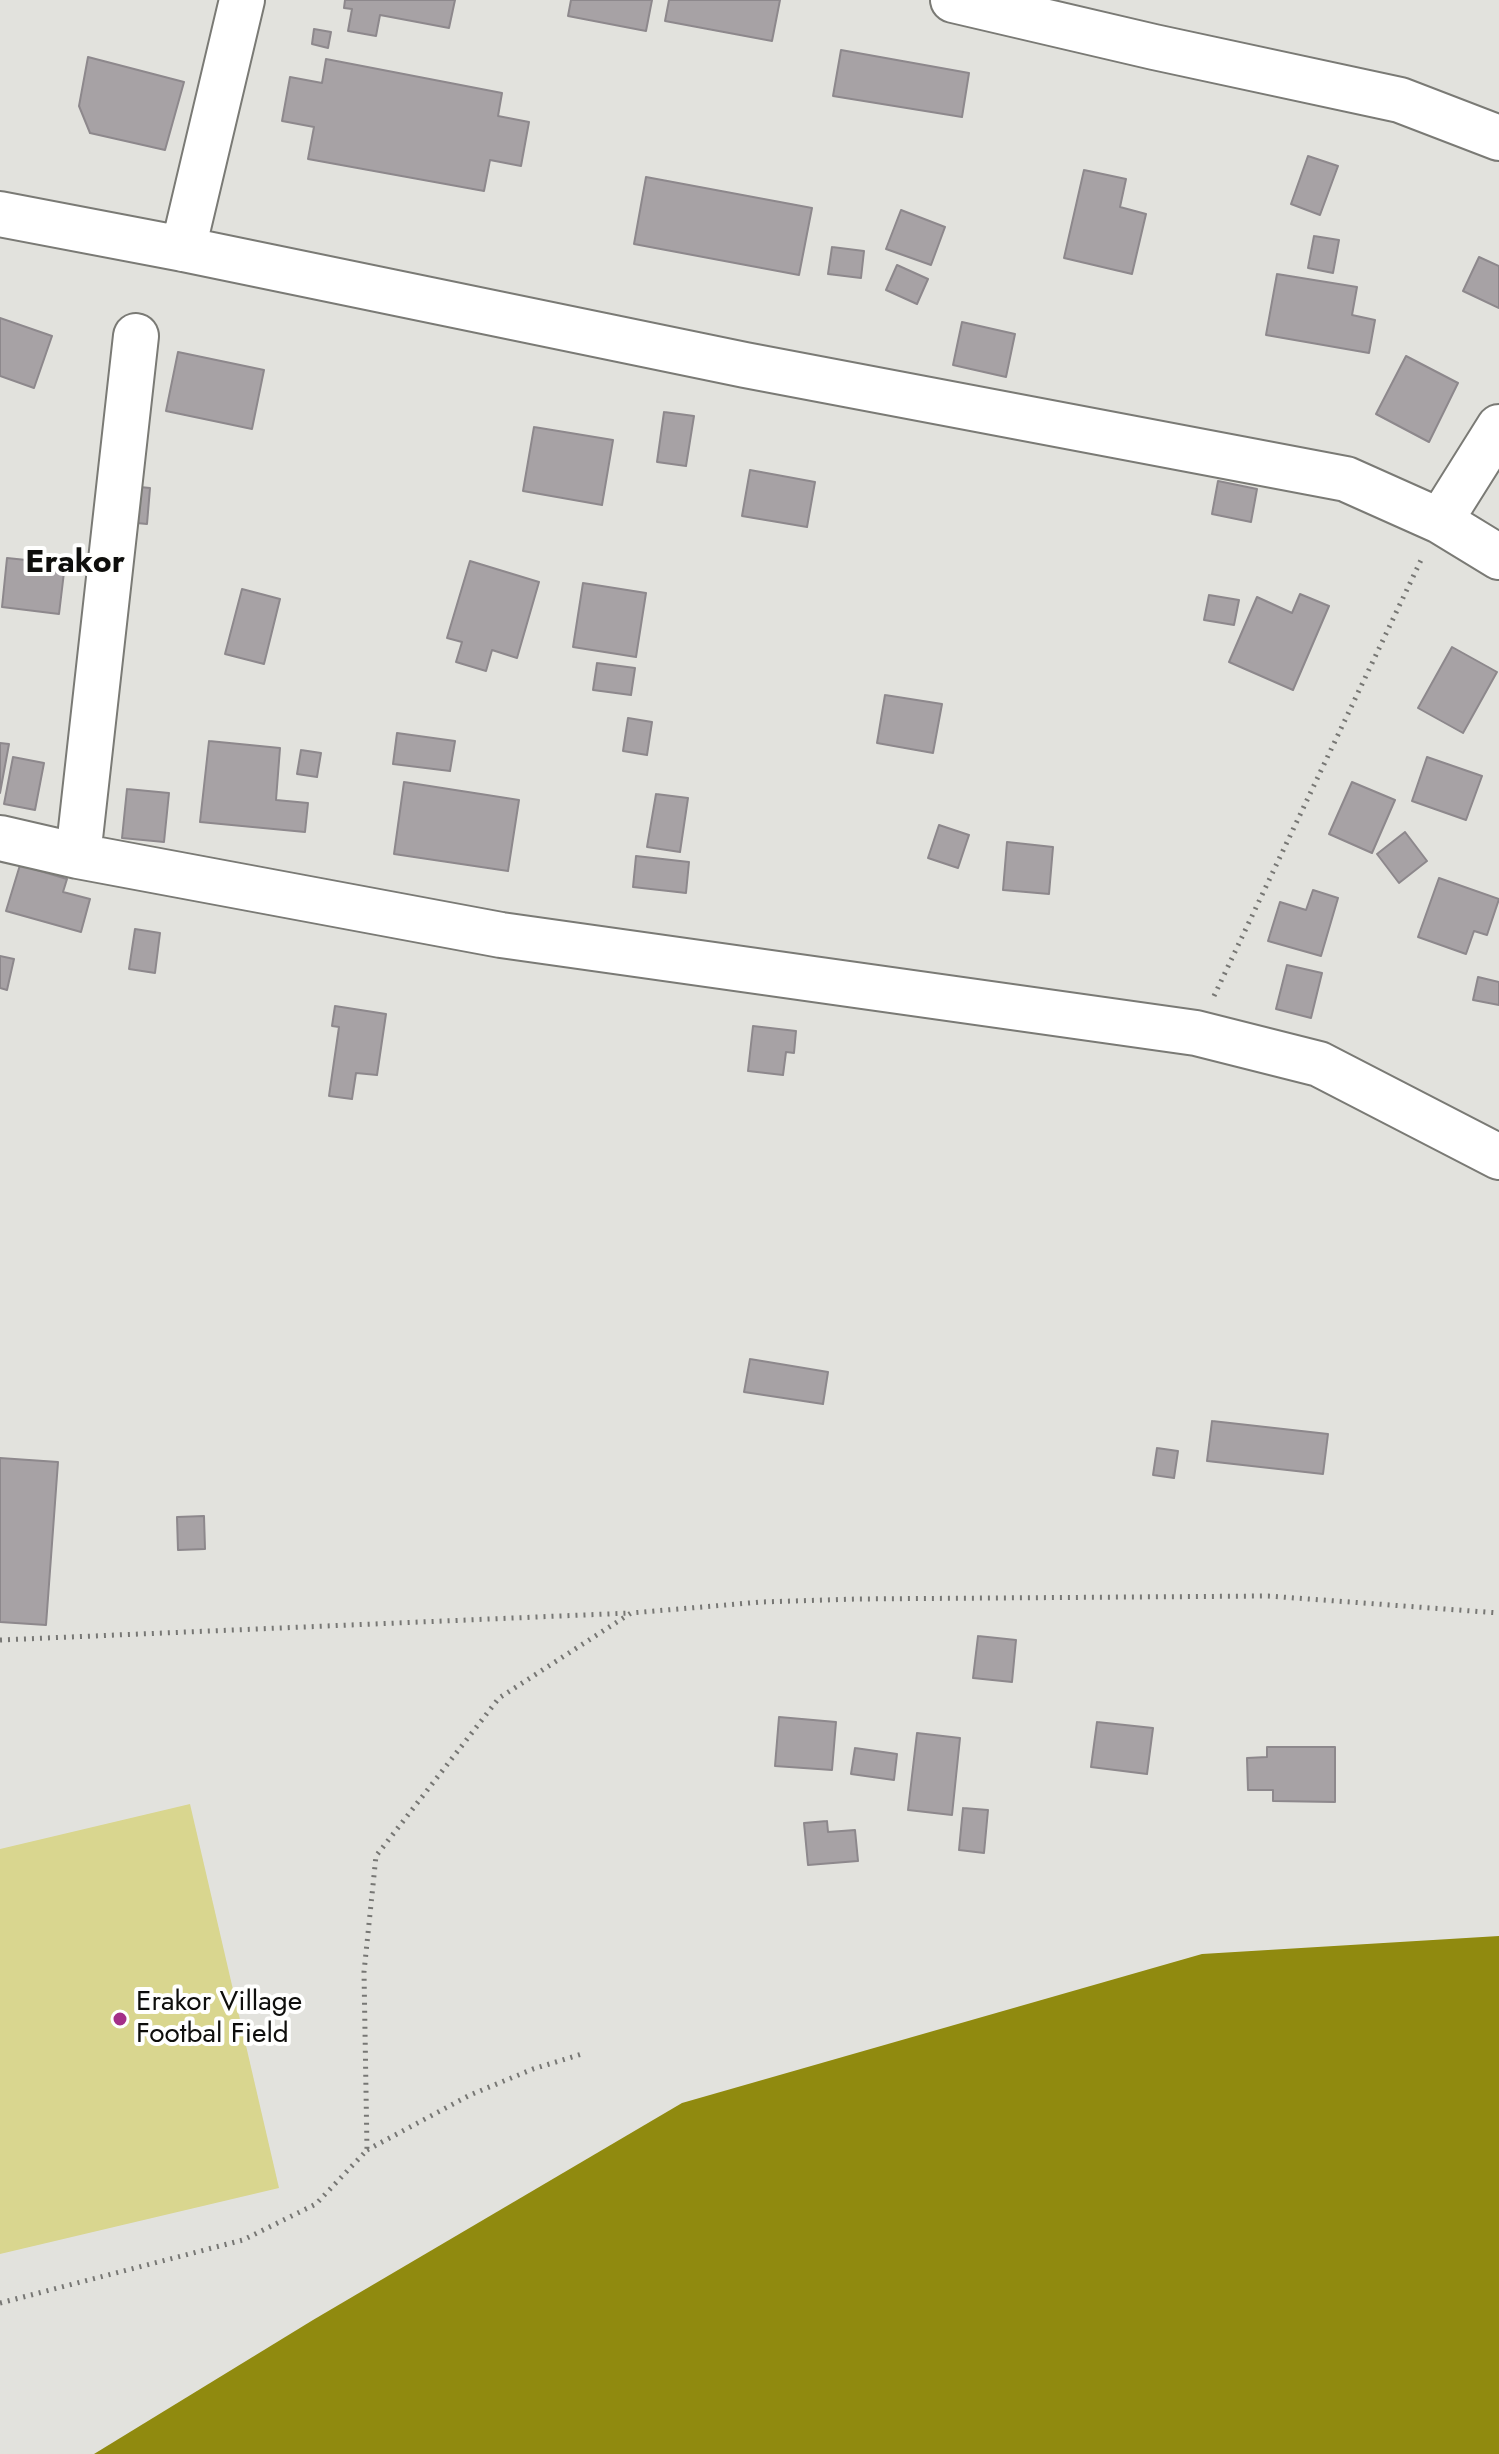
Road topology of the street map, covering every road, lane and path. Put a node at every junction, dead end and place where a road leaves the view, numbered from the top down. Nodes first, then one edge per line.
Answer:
1 (242, 0) edge
2 (953, 0) edge
3 (1499, 138) edge
4 (0, 214) edge
5 (183, 249) junction
6 (136, 336) dead end
7 (1499, 427) edge
8 (1440, 521) junction
9 (1499, 557) edge
10 (0, 838) edge
11 (78, 856) junction
12 (1196, 1033) junction
13 (1499, 1157) edge
14 (631, 1613) junction
15 (1499, 1613) edge
16 (0, 1640) edge
17 (582, 2054) dead end
18 (367, 2150) junction
19 (0, 2303) edge

1 - 5 street
2 - 3 street
4 - 5 street
5 - 8 street
6 - 11 street
7 - 8 street
8 - 9 street
8 - 12 path
10 - 11 street
11 - 12 street
12 - 13 street
14 - 15 path
14 - 16 path
14 - 18 path
17 - 18 path
18 - 19 path

